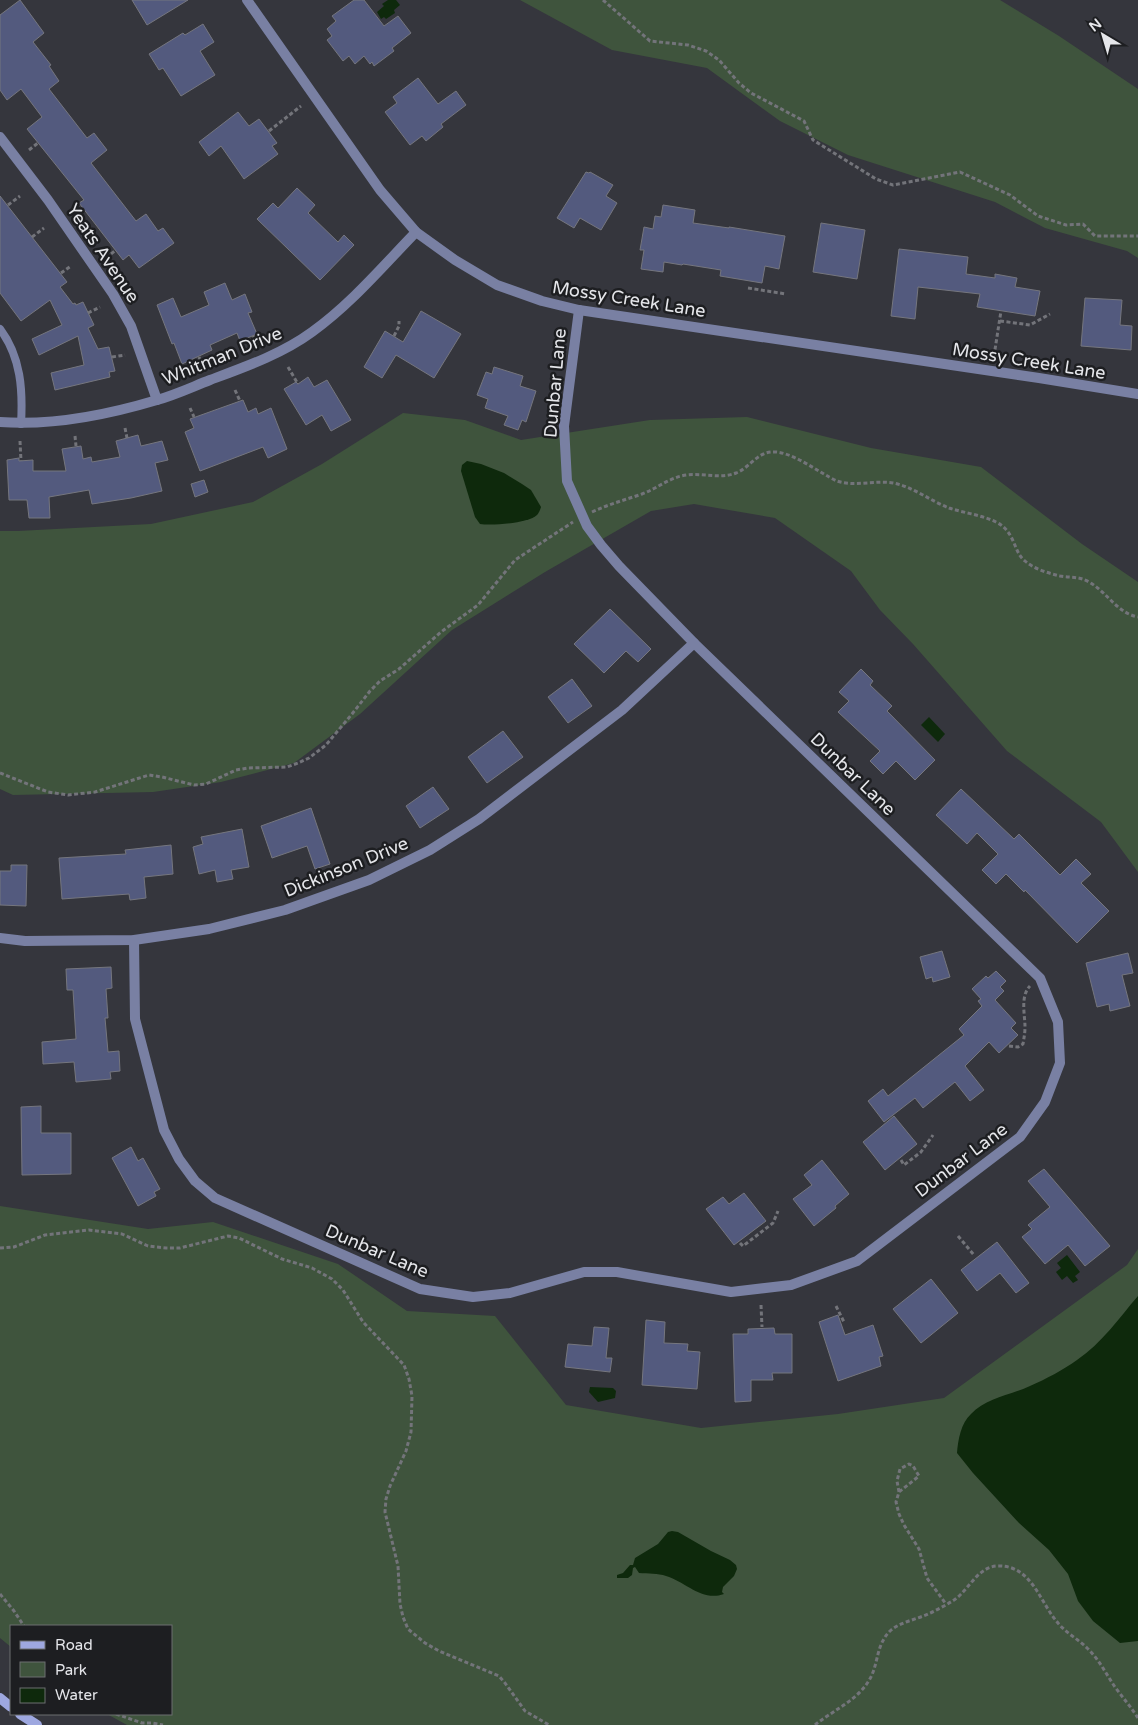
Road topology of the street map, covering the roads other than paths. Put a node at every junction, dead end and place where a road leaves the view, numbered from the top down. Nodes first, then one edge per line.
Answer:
1 (247, 0) edge
2 (0, 137) edge
3 (416, 232) junction
4 (579, 310) junction
5 (0, 329) edge
6 (1138, 394) edge
7 (157, 400) junction
8 (0, 422) edge
9 (21, 424) junction
10 (694, 643) junction
11 (0, 938) edge
12 (134, 940) junction
13 (0, 1698) edge
14 (10, 1706) edge
15 (22, 1715) edge
16 (37, 1725) edge

1 - 3 street, Mossy Creek Lane
2 - 7 street, Yeats Avenue
3 - 4 street, Mossy Creek Lane
3 - 7 street, Whitman Drive
4 - 6 street, Mossy Creek Lane
4 - 10 street, Dunbar Lane
5 - 9 lane
7 - 9 street, Whitman Drive
8 - 9 street, Whitman Drive
10 - 12 street, Dickinson Drive
10 - 12 street, Dunbar Lane
11 - 12 street, Dickinson Drive
13 - 14 street
15 - 16 street

